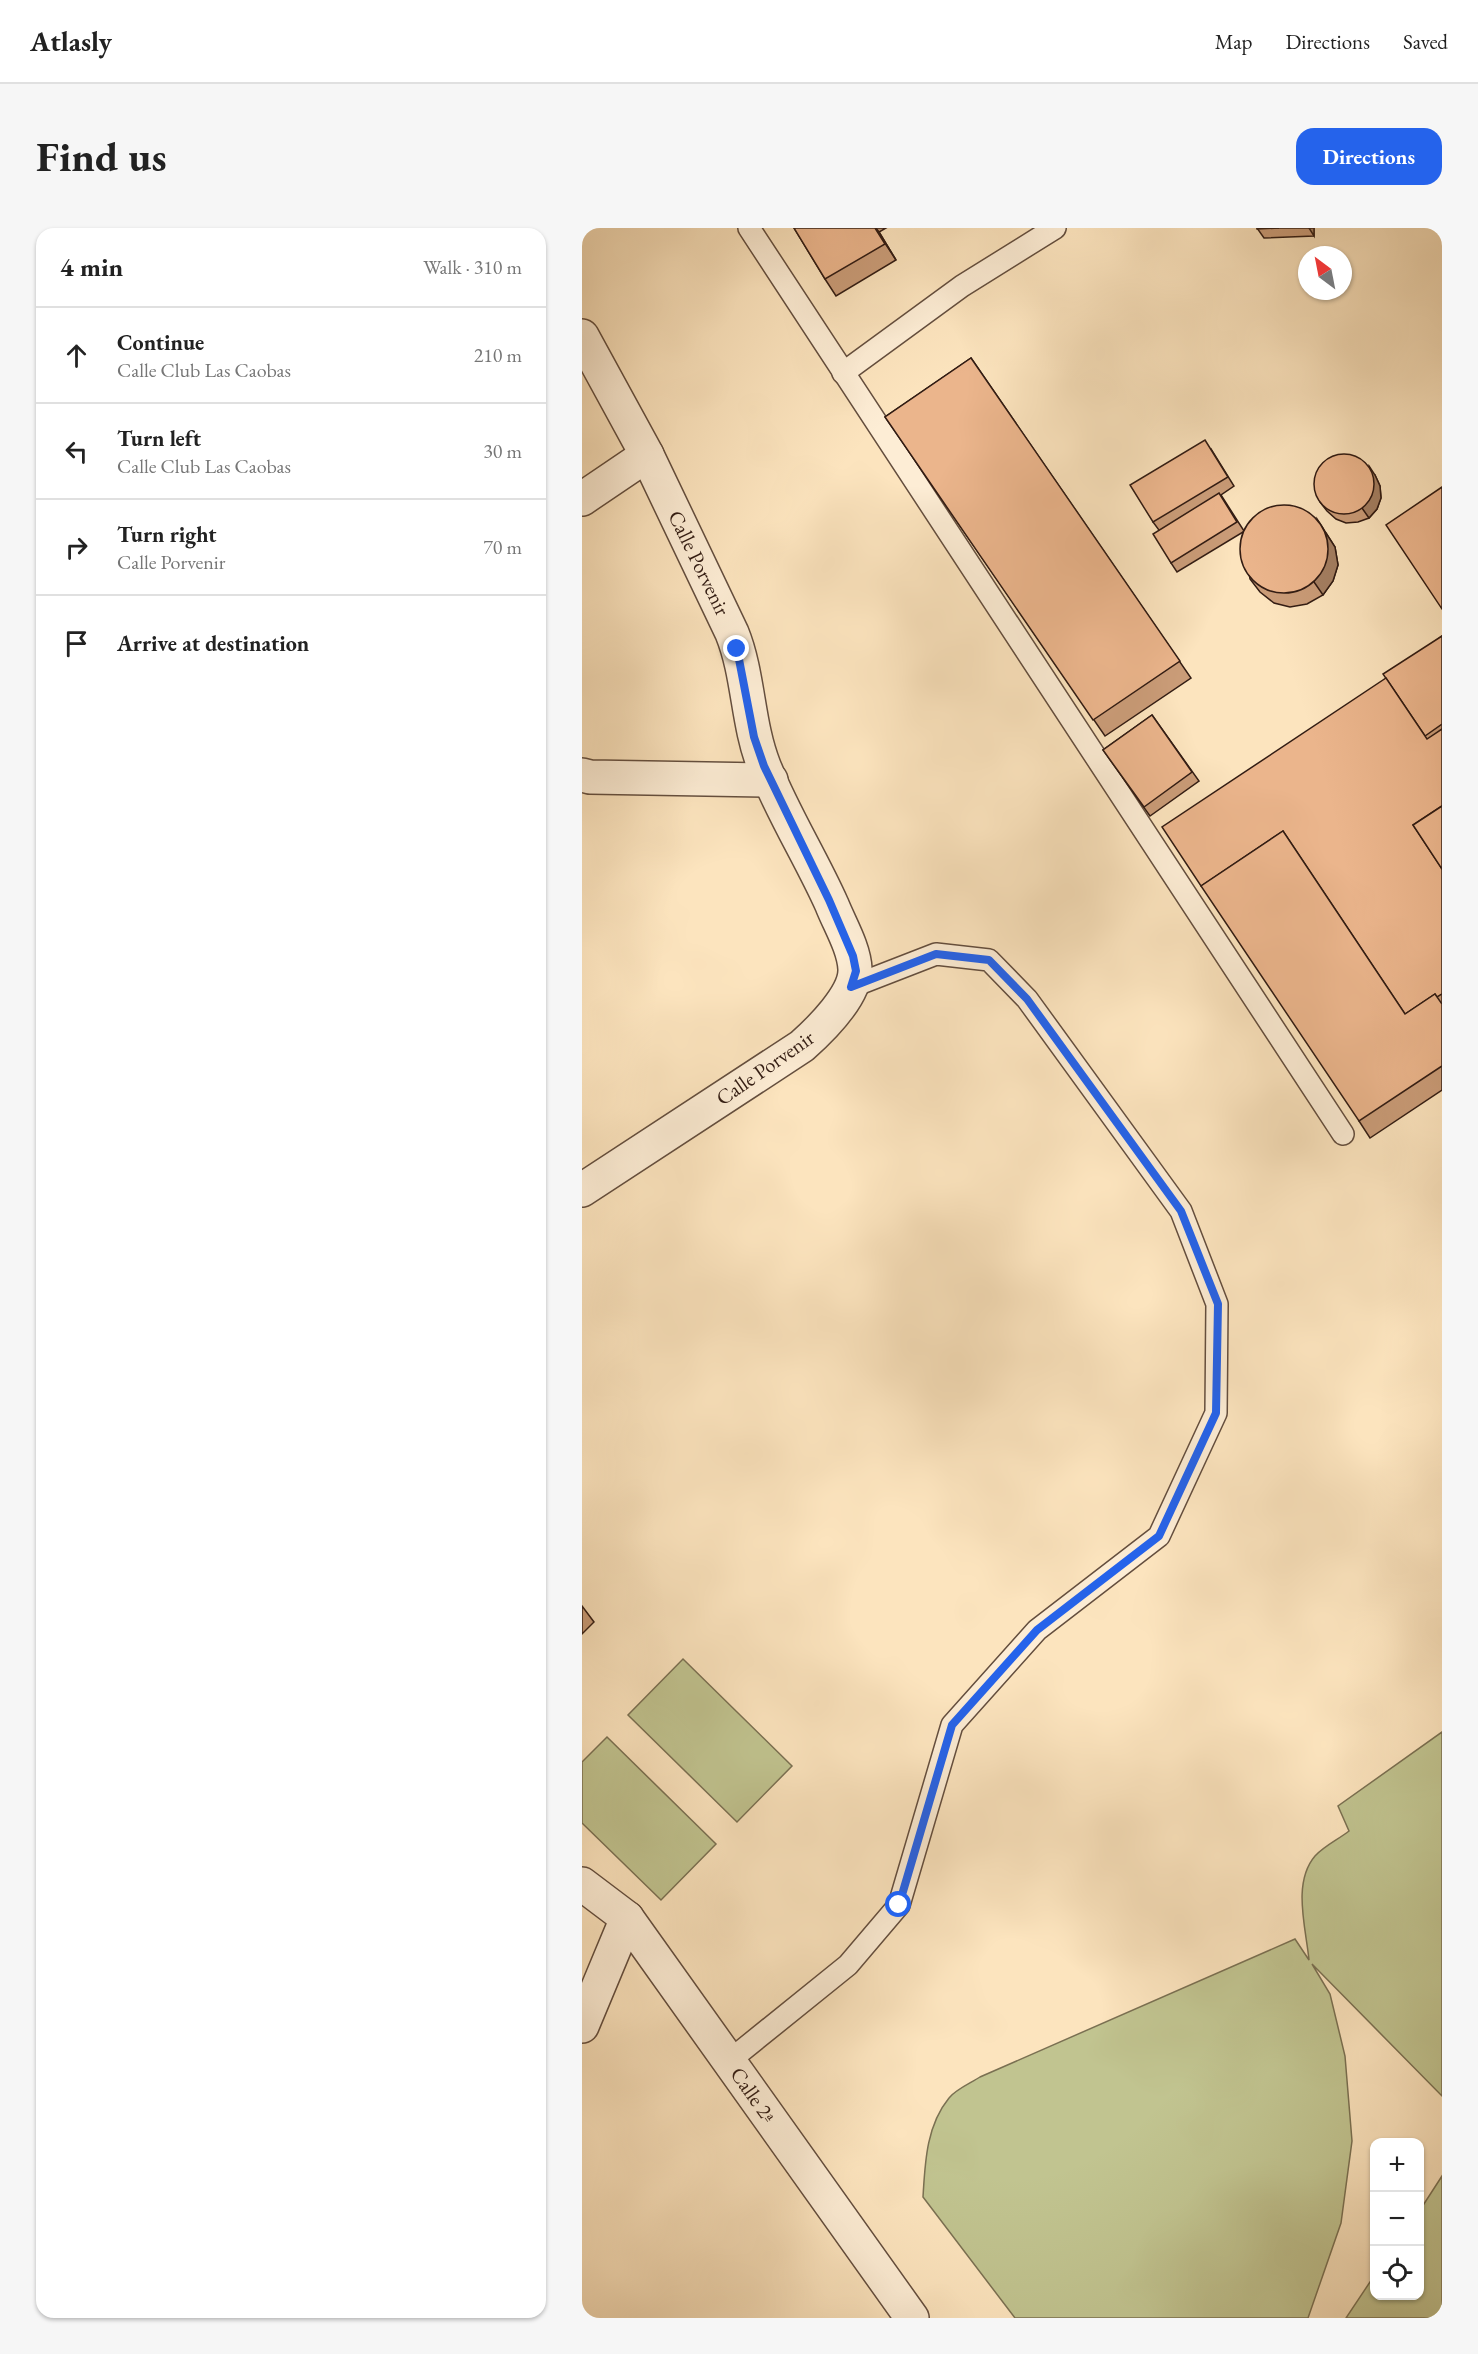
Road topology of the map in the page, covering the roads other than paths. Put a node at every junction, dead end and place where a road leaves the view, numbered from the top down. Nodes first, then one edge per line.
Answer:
1 (749, 228) edge
2 (1055, 228) edge
3 (582, 336) edge
4 (843, 373) junction
5 (647, 455) junction
6 (582, 499) edge
7 (582, 775) edge
8 (771, 780) junction
9 (851, 987) junction
10 (1343, 1134) dead end
11 (582, 1190) edge
12 (582, 1884) edge
13 (627, 1918) junction
14 (582, 2026) edge
15 (729, 2061) junction
16 (912, 2318) edge

1 - 4 lane
2 - 4 lane
3 - 5 street, Calle Porvenir
4 - 10 lane
5 - 6 street
5 - 8 street, Calle Porvenir
7 - 8 street
8 - 9 street, Calle Porvenir
9 - 11 street, Calle Porvenir
9 - 15 lane
12 - 13 street, Calle 2ª
13 - 14 street
13 - 15 street, Calle 2ª
15 - 16 street, Calle 2ª

